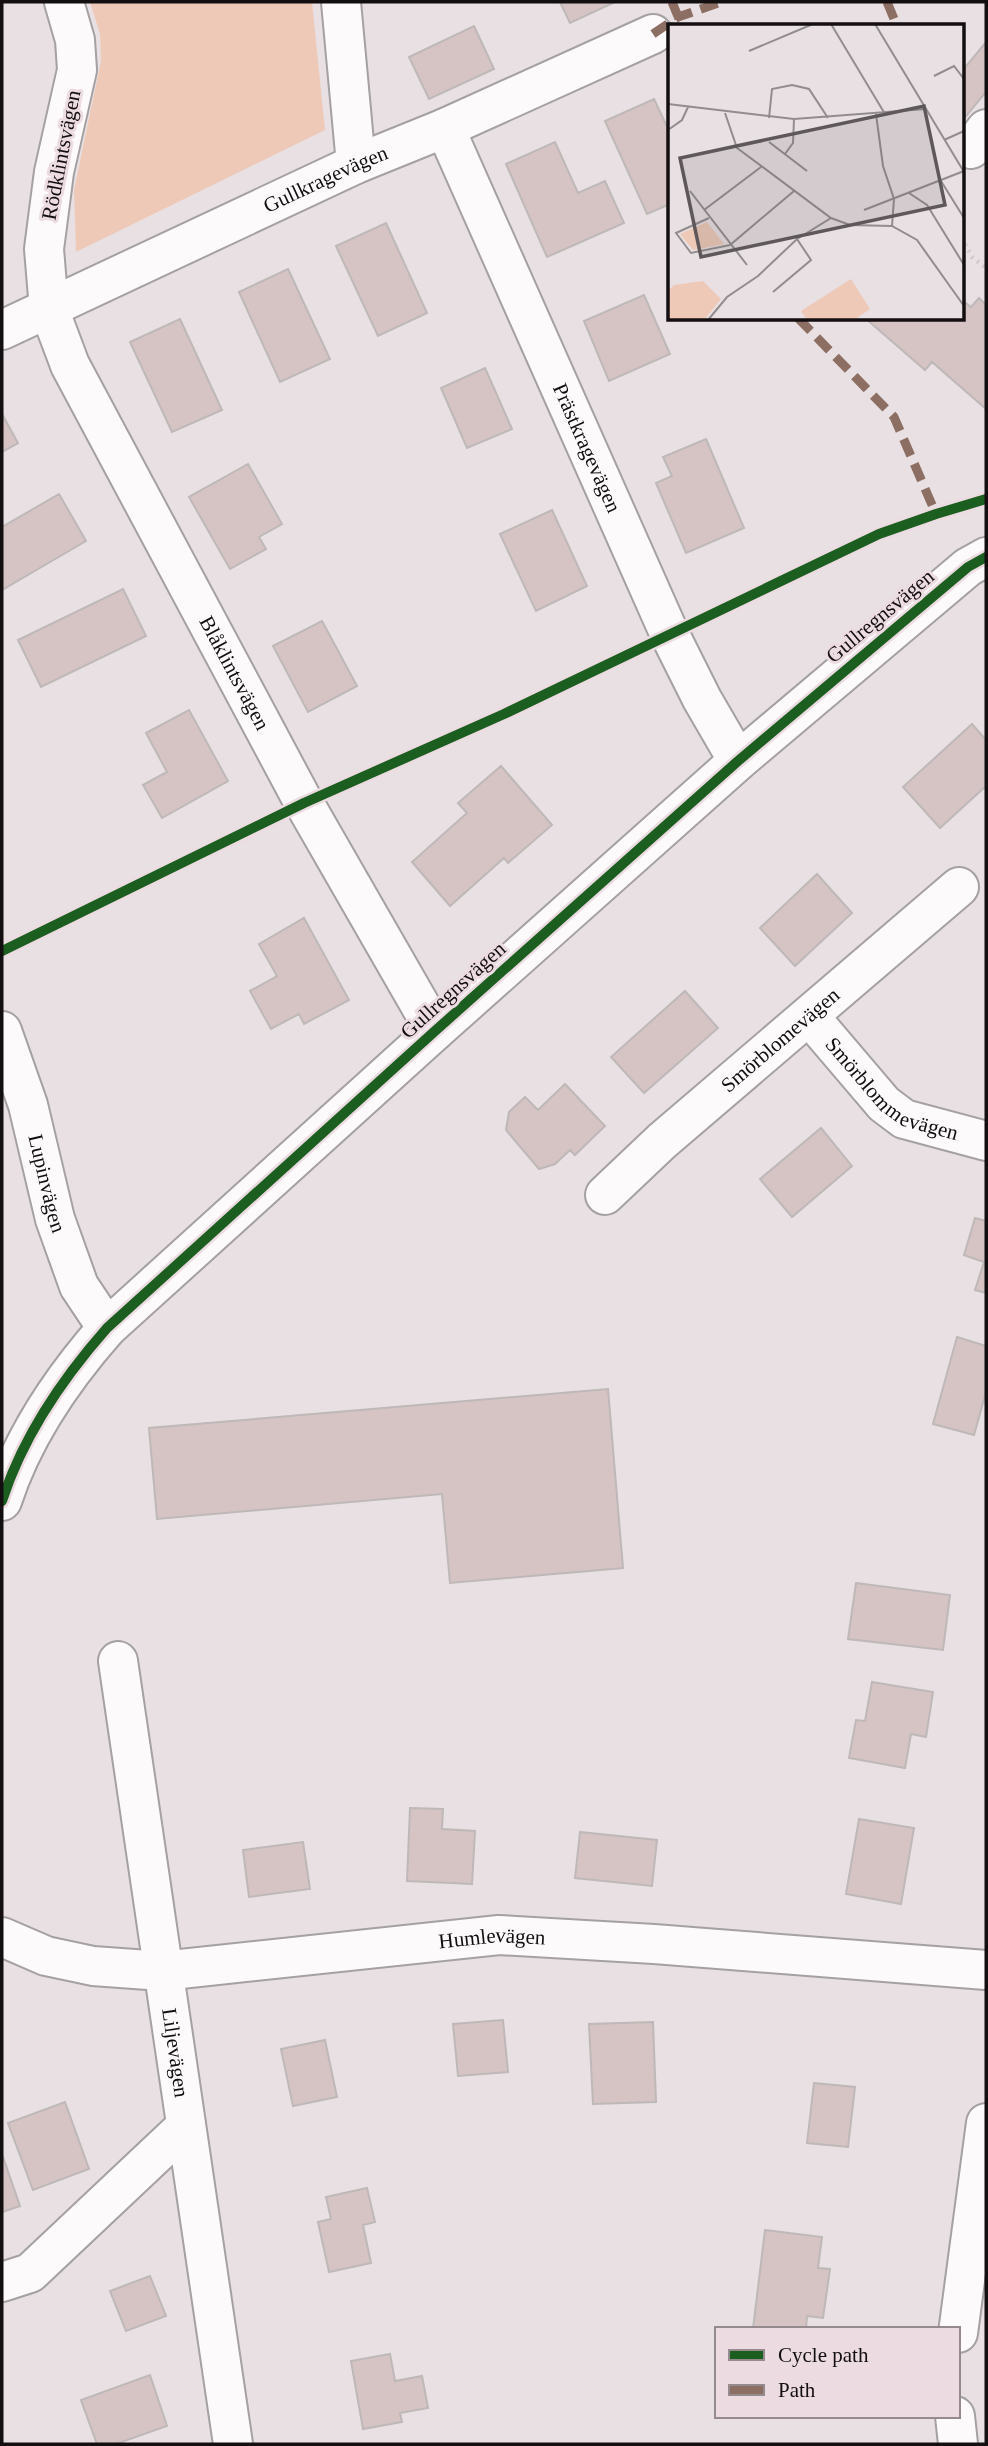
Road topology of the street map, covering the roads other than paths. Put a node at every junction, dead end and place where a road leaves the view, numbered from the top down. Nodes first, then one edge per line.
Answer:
1 (64, 2) edge
2 (341, 2) edge
3 (653, 34) dead end
4 (445, 128) junction
5 (356, 164) junction
6 (49, 309) junction
7 (2, 330) edge
8 (986, 557) edge
9 (738, 761) junction
10 (959, 887) dead end
11 (809, 1016) junction
12 (2, 1031) edge
13 (435, 1031) junction
14 (986, 1141) edge
15 (604, 1195) dead end
16 (107, 1328) junction
17 (2, 1501) edge
18 (118, 1661) dead end
19 (2, 1937) edge
20 (986, 1970) edge
21 (162, 1971) junction
22 (986, 2123) edge
23 (186, 2126) junction
24 (2, 2283) edge
25 (959, 2327) edge
26 (955, 2418) edge
27 (233, 2444) edge
28 (957, 2444) edge

1 - 6 street, Rödklintsvägen
2 - 5 street
3 - 4 street, Gullkragevägen
4 - 5 street, Gullkragevägen
4 - 9 street, Prästkragevägen
5 - 6 street, Gullkragevägen
6 - 7 street, Gullkragevägen
6 - 13 street, Blåklintsvägen
8 - 9 street, Gullregnsvägen
9 - 13 street, Gullregnsvägen
10 - 11 street, Smörblomevägen
11 - 14 street, Smörblommevägen
11 - 15 street, Smörblomevägen
12 - 16 street, Lupinvägen
13 - 16 street, Gullregnsvägen
16 - 17 street, Gullregnsvägen
18 - 21 street, Liljevägen
19 - 21 street, Humlevägen
20 - 21 street, Humlevägen
21 - 23 street, Liljevägen
22 - 25 street
23 - 24 street
23 - 27 street, Liljevägen
26 - 28 street

